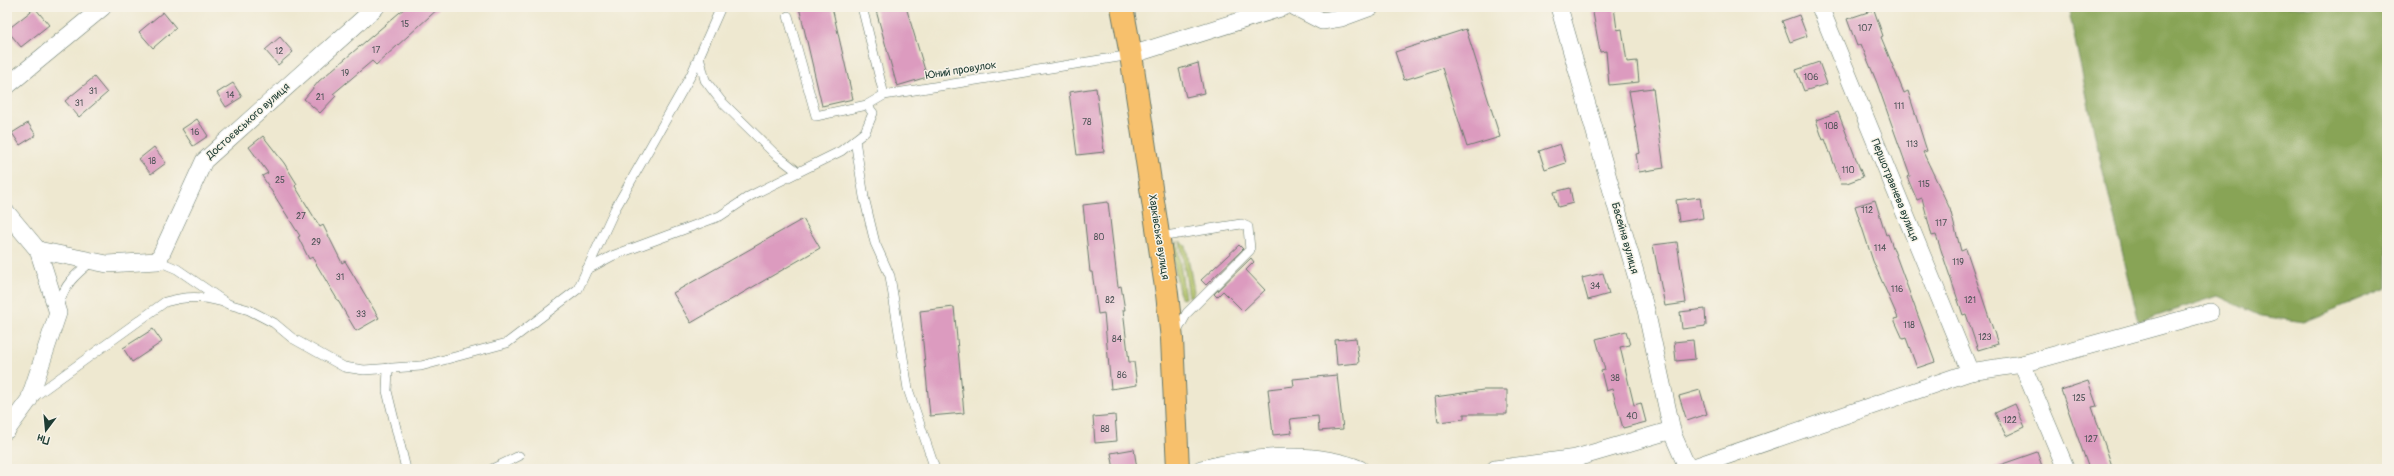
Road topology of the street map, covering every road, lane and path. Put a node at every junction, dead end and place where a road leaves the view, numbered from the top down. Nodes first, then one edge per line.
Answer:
1 (103, 7) edge
2 (376, 7) edge
3 (722, 7) edge
4 (862, 7) edge
5 (1122, 7) edge
6 (1284, 7) edge
7 (1295, 7) edge
8 (1371, 7) edge
9 (1559, 7) edge
10 (1820, 7) edge
11 (788, 16) dead end
12 (1131, 55) junction
13 (699, 56) junction
14 (7, 86) edge
15 (884, 95) junction
16 (867, 105) junction
17 (855, 140) junction
18 (798, 172) junction
19 (7, 213) edge
20 (1159, 236) junction
21 (38, 250) junction
22 (92, 261) junction
23 (158, 261) junction
24 (586, 270) junction
25 (228, 304) junction
26 (2210, 312) dead end
27 (58, 314) junction
28 (1172, 339) junction
29 (2022, 364) junction
30 (388, 368) junction
31 (1970, 372) junction
32 (29, 400) junction
33 (7, 430) edge
34 (1672, 430) junction
35 (519, 456) dead end
36 (406, 469) edge
37 (492, 469) edge
38 (936, 469) edge
39 (1178, 469) edge
40 (1201, 469) edge
41 (1360, 469) edge
42 (1495, 469) edge
43 (1688, 469) edge
44 (2066, 469) edge

1 - 14 street
2 - 23 street, Достоєвського вулиця
3 - 13 lane
4 - 15 lane
5 - 12 main road, Харківська вулиця
6 - 12 street
7 - 8 street
9 - 34 street, Басейна вулиця
10 - 31 street, Першотравнева вулиця
11 - 16 lane
12 - 15 lane, Юний провулок
12 - 20 main road, Харківська вулиця
13 - 18 lane
13 - 24 lane
15 - 16 lane
16 - 17 lane
17 - 18 lane
17 - 38 lane
18 - 24 lane
19 - 21 street
20 - 28 main road, Харківська вулиця
20 - 28 lane
21 - 22 street
21 - 27 street
22 - 23 street
22 - 27 lane
23 - 25 lane
24 - 30 lane
25 - 30 lane
25 - 32 lane
26 - 29 street
27 - 32 street
28 - 39 main road, Харківська вулиця
29 - 31 street
29 - 44 street
30 - 36 lane
31 - 43 street
32 - 33 street
34 - 42 street
34 - 43 street, Басейна вулиця
35 - 37 lane
40 - 41 street

